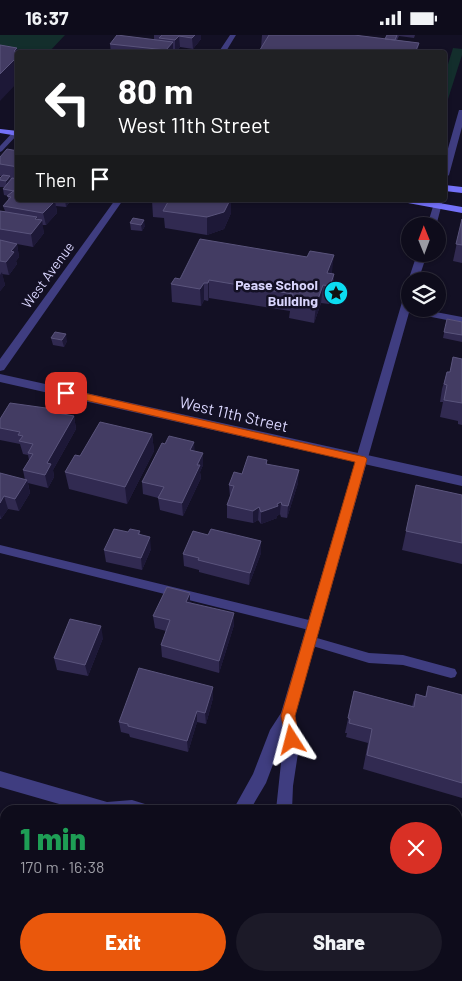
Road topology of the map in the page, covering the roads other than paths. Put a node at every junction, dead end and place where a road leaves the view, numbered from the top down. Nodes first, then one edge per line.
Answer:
1 (233, 35) edge
2 (223, 50) edge
3 (462, 112) edge
4 (0, 131) edge
5 (15, 133) edge
6 (15, 134) edge
7 (0, 150) edge
8 (447, 168) edge
9 (447, 187) edge
10 (462, 190) edge
11 (118, 202) edge
12 (438, 203) edge
13 (462, 209) edge
14 (434, 217) edge
15 (402, 317) edge
16 (446, 317) edge
17 (462, 320) edge
18 (0, 367) edge
19 (0, 377) edge
20 (362, 459) junction
21 (462, 481) edge
22 (0, 549) edge
23 (313, 626) junction
24 (310, 641) junction
25 (451, 673) dead end
26 (288, 716) junction
27 (0, 779) edge
28 (91, 805) edge
29 (244, 805) edge
30 (284, 805) edge

1 - 2 street
3 - 8 street
4 - 5 main road
6 - 7 lane
9 - 10 main road
11 - 18 street, West Avenue
12 - 13 main road
12 - 14 street
15 - 20 street
16 - 17 lane
19 - 20 street, West 11th Street
20 - 21 street, West 11th Street
20 - 23 street
22 - 23 lane
23 - 24 street
24 - 25 lane
24 - 26 street
26 - 29 street
26 - 30 street
27 - 28 street

